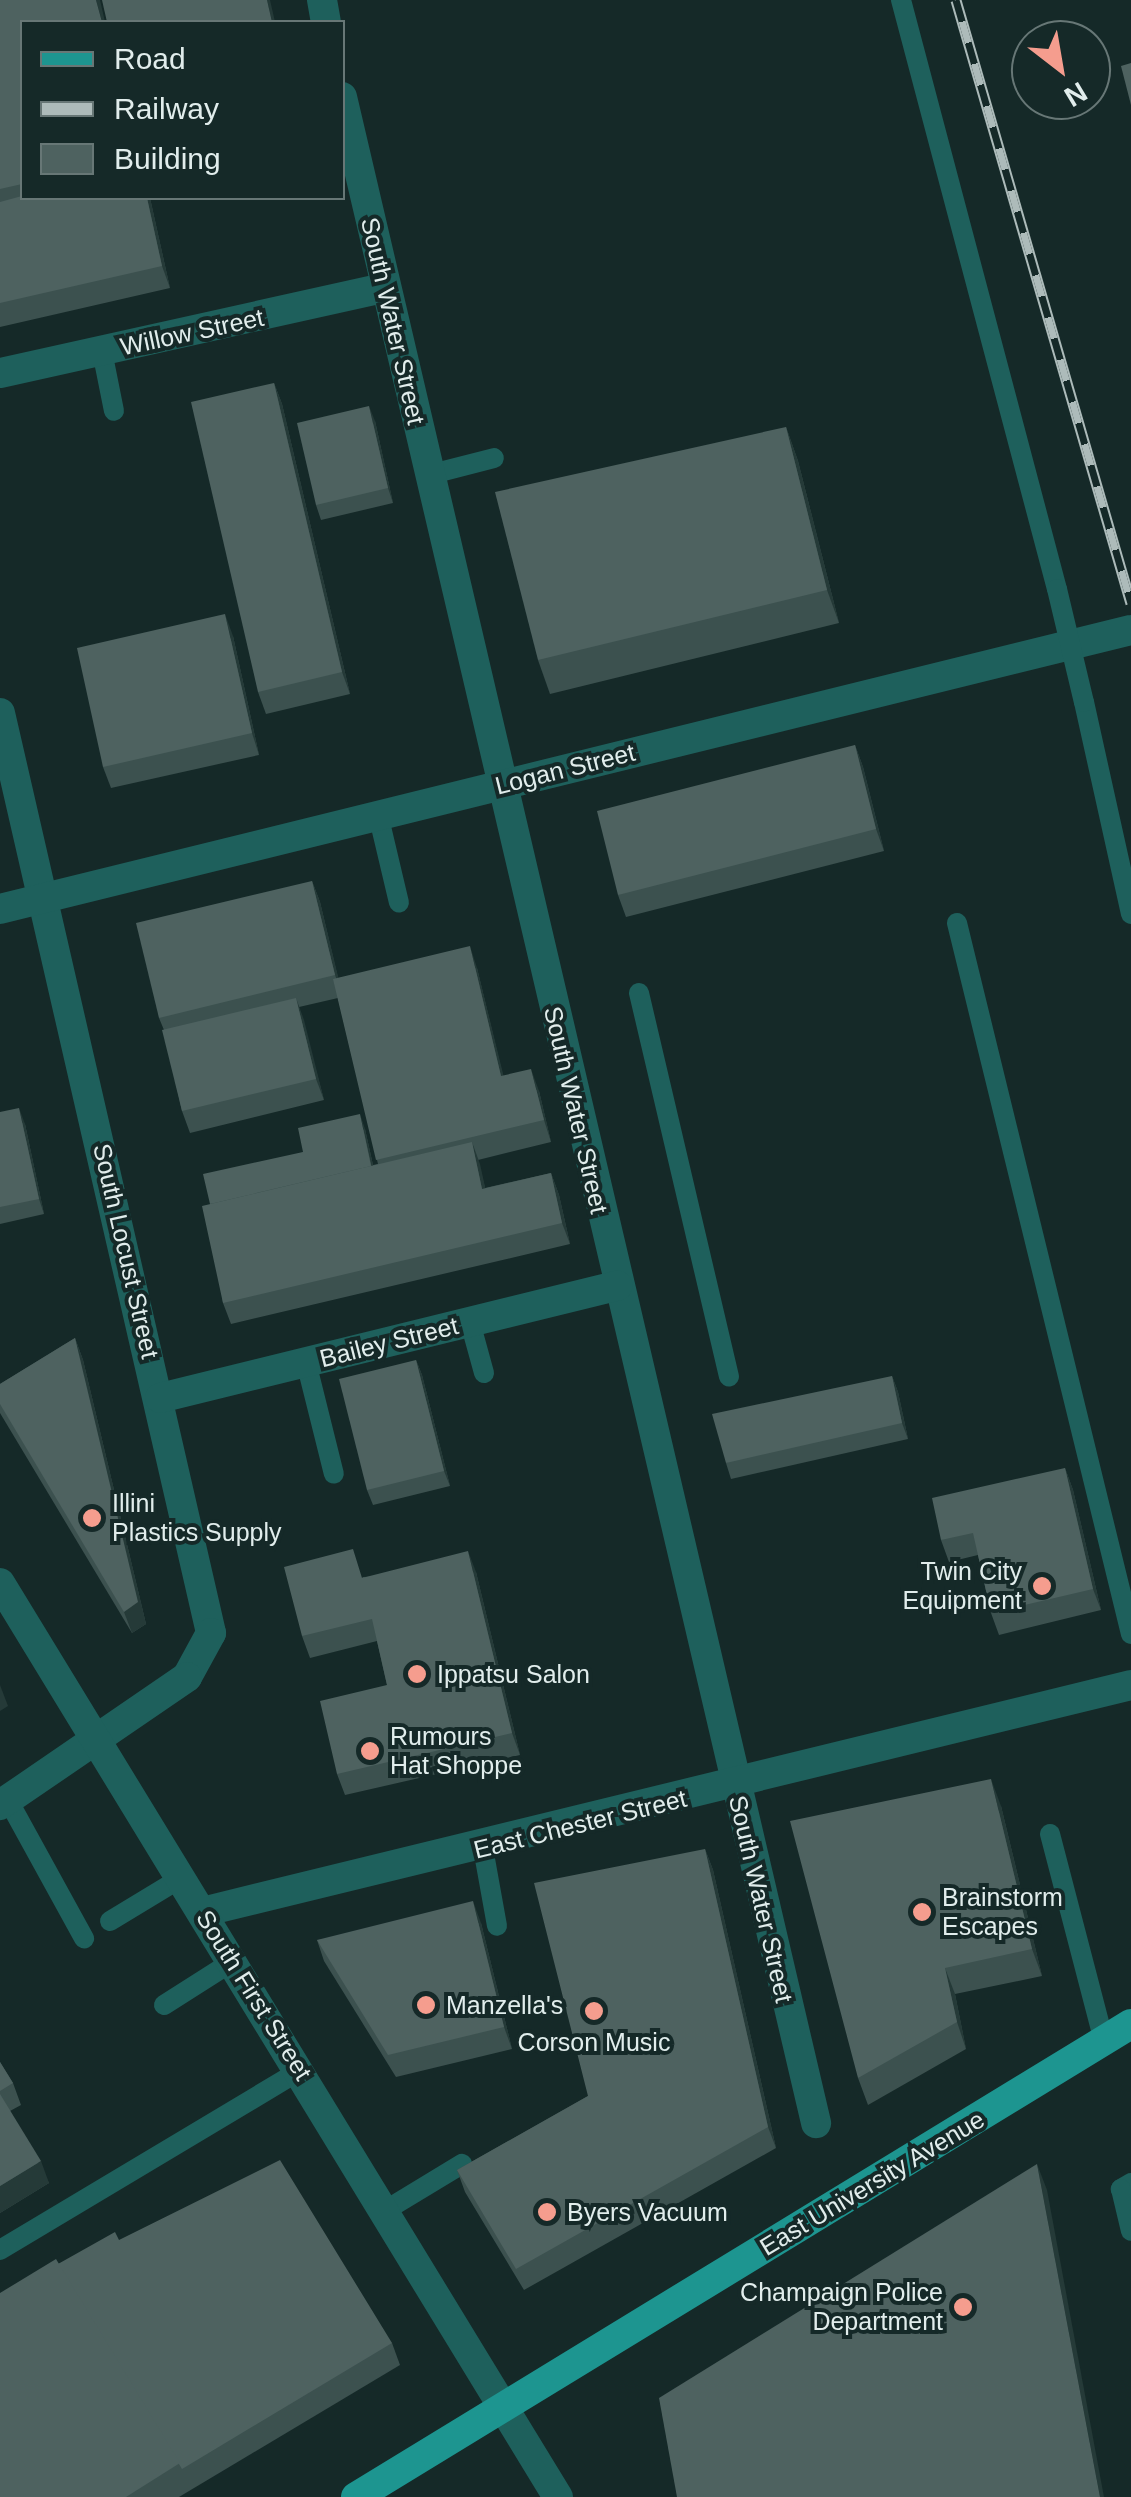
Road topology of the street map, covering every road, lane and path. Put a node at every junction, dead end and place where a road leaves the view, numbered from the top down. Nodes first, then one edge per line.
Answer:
1 (900, 0) edge
2 (345, 111) edge
3 (384, 288) junction
4 (102, 351) junction
5 (0, 373) edge
6 (114, 410) dead end
7 (494, 458) dead end
8 (428, 475) junction
9 (1131, 630) edge
10 (0, 713) edge
11 (500, 786) junction
12 (378, 814) junction
13 (41, 895) junction
14 (399, 903) dead end
15 (0, 909) edge
16 (1131, 914) edge
17 (957, 922) dead end
18 (639, 993) dead end
19 (617, 1286) junction
20 (470, 1322) junction
21 (306, 1362) junction
22 (484, 1373) dead end
23 (730, 1376) dead end
24 (160, 1398) junction
25 (334, 1474) dead end
26 (0, 1583) edge
27 (1131, 1634) edge
28 (1131, 1684) edge
29 (97, 1742) junction
30 (735, 1786) junction
31 (4, 1802) edge
32 (1050, 1834) dead end
33 (482, 1848) junction
34 (181, 1878) junction
35 (202, 1912) junction
36 (110, 1921) dead end
37 (497, 1926) dead end
38 (84, 1938) dead end
39 (233, 1961) junction
40 (164, 2004) dead end
41 (1131, 2024) edge
42 (1104, 2041) junction
43 (301, 2070) junction
44 (816, 2122) dead end
45 (462, 2164) edge
46 (1131, 2182) edge
47 (386, 2210) junction
48 (1131, 2230) edge
49 (0, 2250) edge
50 (506, 2408) junction
51 (356, 2497) edge
52 (558, 2497) edge

1 - 16 lane, bridge
2 - 3 street, South Water Street
3 - 4 street, Willow Street
3 - 8 street, South Water Street
4 - 5 street, Willow Street
4 - 6 lane
7 - 8 lane
8 - 11 street, South Water Street
9 - 11 street, Logan Street
10 - 13 street, South Locust Street
11 - 12 street, Logan Street
11 - 19 street, South Water Street
12 - 13 street, Logan Street
12 - 14 lane
13 - 15 street, Logan Street
13 - 24 street, South Locust Street
17 - 27 lane
18 - 23 lane
19 - 20 street, Bailey Street
19 - 30 street, South Water Street
20 - 21 street, Bailey Street
20 - 22 lane
21 - 24 street, Bailey Street
21 - 25 lane
24 - 29 street, South Locust Street
26 - 29 street, South First Street
28 - 30 street, East Chester Street
29 - 31 street, South Locust Street
29 - 34 street, South First Street
30 - 33 street, East Chester Street
30 - 44 street, South Water Street
31 - 38 lane
32 - 42 lane
33 - 35 street, East Chester Street
33 - 37 lane
34 - 35 street, South First Street
34 - 36 lane
35 - 39 street, South First Street
39 - 40 lane
39 - 43 street, South First Street
41 - 42 main road, East University Avenue
42 - 50 main road, East University Avenue
43 - 47 street, South First Street
43 - 49 lane
45 - 47 lane
46 - 48 lane
47 - 50 street, South First Street
50 - 51 main road, East University Avenue
50 - 52 street, South First Street

